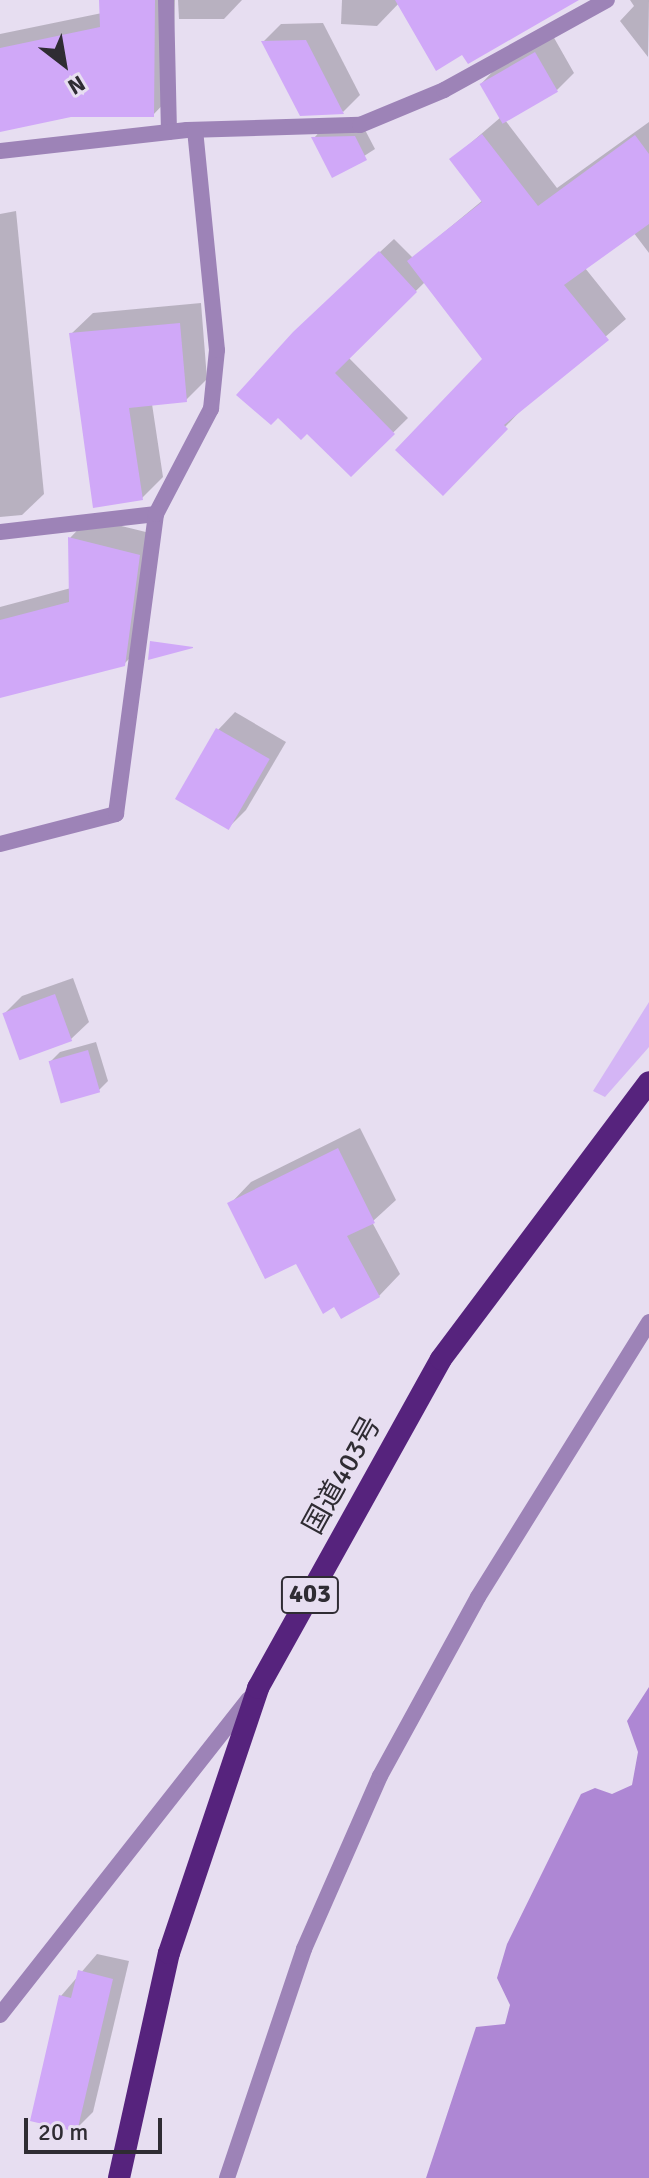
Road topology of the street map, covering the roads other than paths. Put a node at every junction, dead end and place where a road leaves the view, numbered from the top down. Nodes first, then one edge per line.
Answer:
1 (166, 0) edge
2 (607, 0) edge
3 (195, 130) junction
4 (169, 132) junction
5 (0, 151) edge
6 (156, 514) junction
7 (0, 532) edge
8 (0, 844) edge
9 (649, 1082) edge
10 (649, 1322) edge
11 (258, 1688) junction
12 (0, 2015) edge
13 (119, 2178) edge
14 (227, 2178) edge

1 - 4 street
2 - 3 street
3 - 4 street
3 - 6 street
4 - 5 street
6 - 7 street
6 - 8 street
9 - 11 highway, 国道403号 / 403
10 - 14 street
11 - 12 street
11 - 13 highway, 国道403号 / 403

